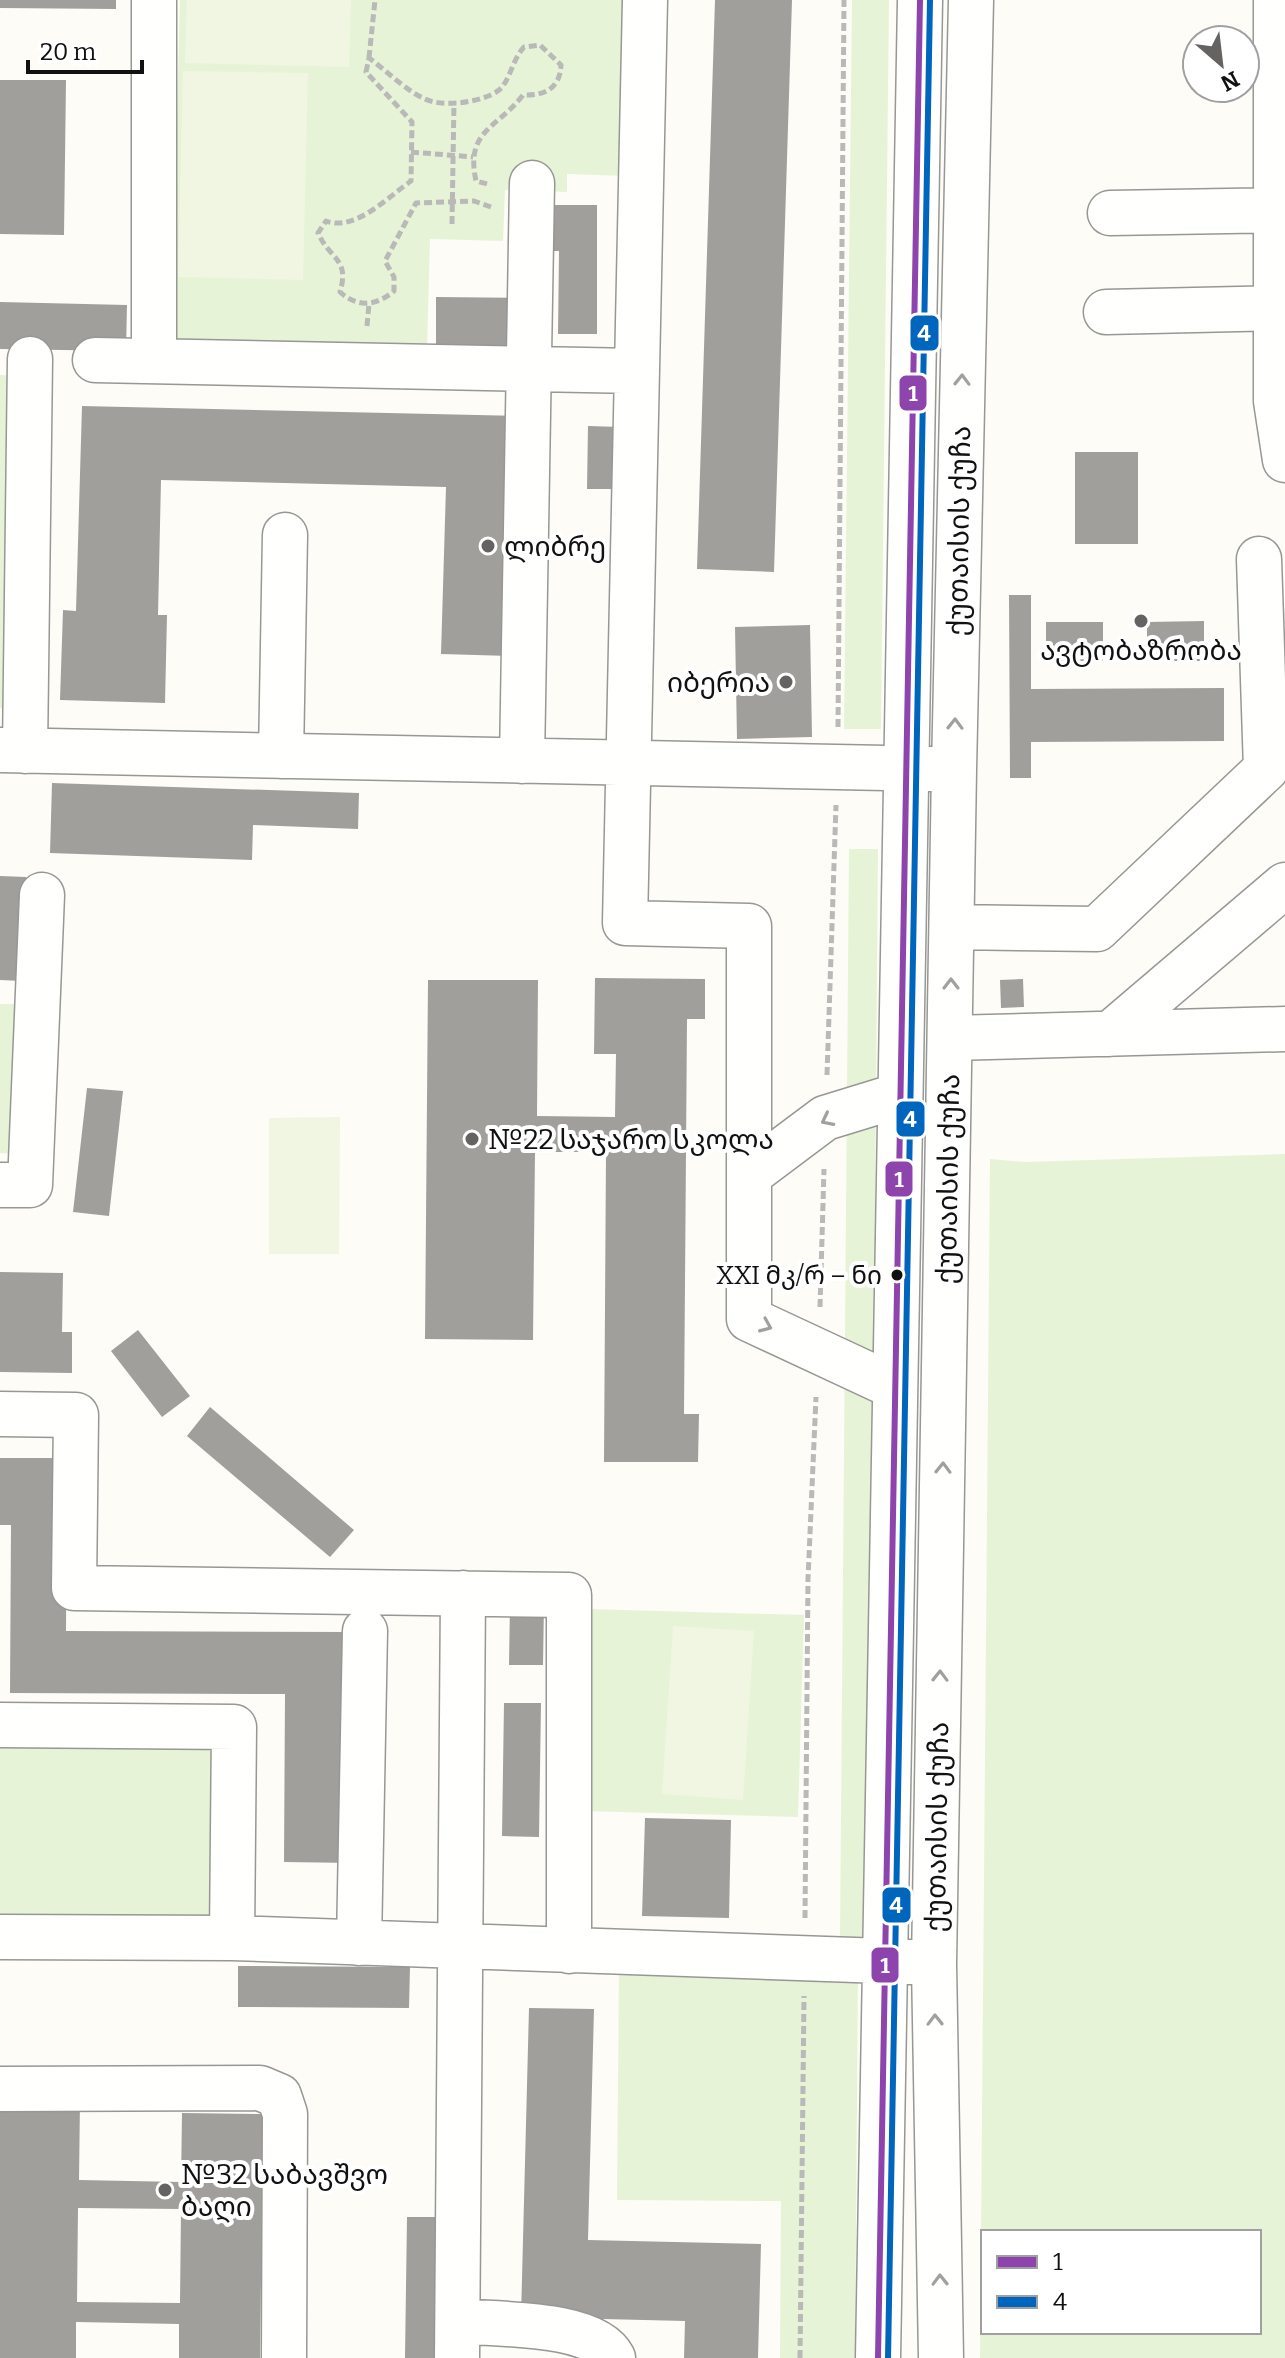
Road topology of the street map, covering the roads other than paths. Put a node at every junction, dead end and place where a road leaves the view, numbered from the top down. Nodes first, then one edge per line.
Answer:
1 (154, 0) edge
2 (645, 0) edge
3 (920, 0) edge
4 (971, 0) edge
5 (1279, 21) edge
6 (1281, 133) edge
7 (532, 202) road end
8 (1281, 210) edge
9 (1110, 213) dead end
10 (1281, 308) edge
11 (1106, 312) dead end
12 (30, 359) dead end
13 (95, 360) dead end
14 (154, 361) junction
15 (529, 369) junction
16 (636, 371) junction
17 (1280, 401) edge
18 (1285, 460) edge
19 (285, 535) dead end
20 (1259, 559) dead end
21 (12, 750) edge
22 (281, 756) junction
23 (522, 761) junction
24 (627, 763) junction
25 (907, 769) junction
26 (954, 770) junction
27 (1285, 885) edge
28 (42, 895) dead end
29 (952, 927) junction
30 (1285, 1029) edge
31 (1110, 1034) junction
32 (951, 1038) junction
33 (900, 1095) junction
34 (749, 1175) junction
35 (0, 1185) edge
36 (895, 1387) junction
37 (0, 1414) edge
38 (463, 1593) junction
39 (365, 1631) dead end
40 (0, 1725) edge
41 (0, 1937) edge
42 (232, 1938) junction
43 (359, 1943) junction
44 (461, 1948) junction
45 (569, 1951) junction
46 (885, 1960) junction
47 (934, 1964) junction
48 (0, 2089) edge
49 (458, 2340) edge
50 (284, 2358) edge
51 (613, 2358) edge
52 (878, 2358) edge
53 (941, 2358) edge

1 - 14 street
2 - 16 street
3 - 25 street, ქუთაისის ქუჩა
26 -> 4 street, ქუთაისის ქუჩა
5 - 6 street
6 - 8 street
7 - 15 street
8 - 9 street
8 - 10 street
10 - 11 street
10 - 17 street
12 - 21 street
13 - 14 street
14 - 15 street
15 - 16 street
15 - 23 street
16 - 24 street
17 - 18 street
19 - 22 street
20 - 29 street
21 - 22 street
22 - 23 street
23 - 24 street
24 - 25 street
24 - 34 street
25 - 26 street
25 - 33 street, ქუთაისის ქუჩა
26 - 29 street, ქუთაისის ქუჩა
27 - 31 street
28 - 35 street
32 -> 29 street, ქუთაისის ქუჩა
30 - 31 street
31 - 32 street
47 -> 32 street, ქუთაისის ქუჩა
33 - 34 street
33 - 36 street, ქუთაისის ქუჩა
34 -> 36 street
36 - 46 street, ქუთაისის ქუჩა
37 - 38 street
38 - 44 street
38 - 45 street
39 - 43 street
40 - 42 street
41 - 42 street
42 - 43 street
43 - 44 street
44 - 45 street
44 - 49 street
45 - 46 street
46 - 47 street
46 - 52 street, ქუთაისის ქუჩა
53 -> 47 street, ქუთაისის ქუჩა
48 - 50 street
49 - 51 street

